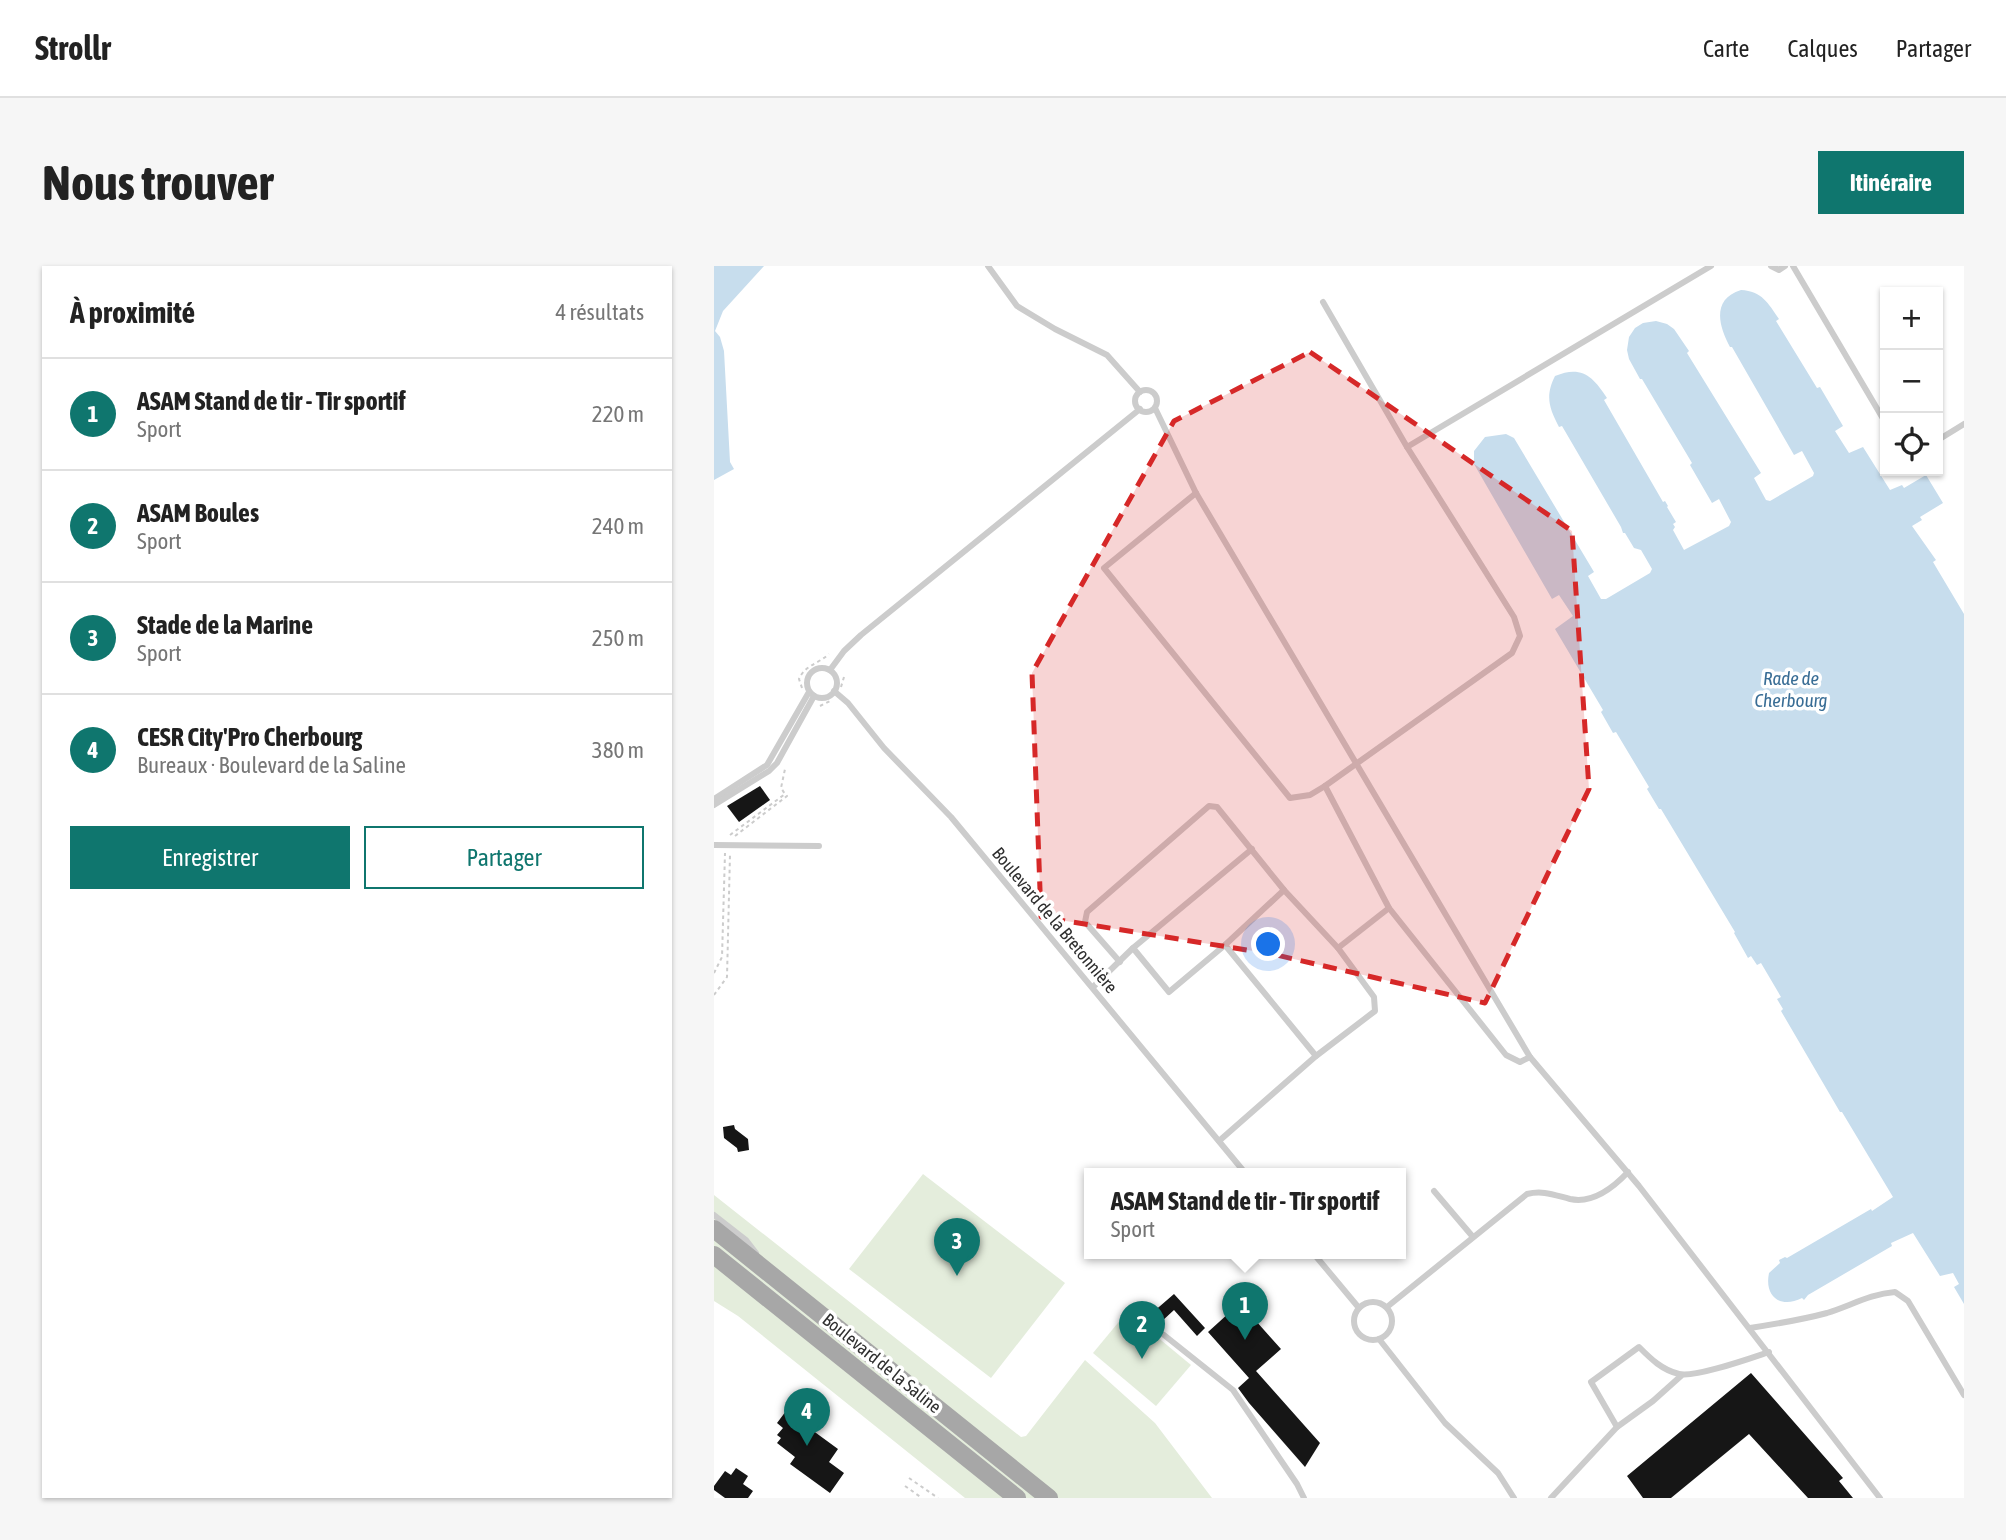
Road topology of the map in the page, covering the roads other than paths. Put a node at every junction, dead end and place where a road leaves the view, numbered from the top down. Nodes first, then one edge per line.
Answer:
1 (988, 266) edge
2 (1711, 266) edge
3 (1771, 266) edge
4 (1785, 266) edge
5 (1793, 266) edge
6 (1323, 302) dead end
7 (1140, 392) junction
8 (1155, 408) junction
9 (1140, 409) junction
10 (1880, 414) edge
11 (1964, 424) edge
12 (1943, 437) edge
13 (1407, 447) junction
14 (1196, 494) junction
15 (830, 670) junction
16 (834, 691) junction
17 (812, 694) junction
18 (1355, 764) junction
19 (1325, 786) junction
20 (714, 799) edge
21 (714, 806) edge
22 (714, 845) edge
23 (819, 846) dead end
24 (1252, 849) junction
25 (1284, 890) junction
26 (1389, 908) junction
27 (1225, 945) junction
28 (1133, 948) junction
29 (1338, 948) junction
30 (1119, 962) junction
31 (1093, 987) junction
32 (1316, 1056) junction
33 (1530, 1057) junction
34 (1219, 1141) junction
35 (1241, 1168) edge
36 (1628, 1172) junction
37 (1434, 1191) dead end
38 (714, 1215) edge
39 (714, 1229) edge
40 (1473, 1237) junction
41 (714, 1255) edge
42 (1318, 1259) edge
43 (780, 1281) junction
44 (1387, 1307) junction
45 (1359, 1308) junction
46 (1750, 1328) junction
47 (1164, 1335) dead end
48 (1379, 1339) junction
49 (1769, 1353) junction
50 (1682, 1375) junction
51 (1964, 1395) edge
52 (1617, 1427) junction
53 (1017, 1498) edge
54 (1049, 1498) edge
55 (1304, 1498) edge
56 (1514, 1498) edge
57 (1551, 1498) edge
58 (1880, 1498) edge

1 - 7 lane
2 - 13 lane
3 - 4 lane
5 - 10 lane
6 - 13 lane
7 - 8 lane
7 - 9 lane
8 - 9 lane
8 - 14 lane
9 - 15 lane
11 - 12 lane
13 - 18 lane
14 - 18 lane
14 - 19 lane
15 - 16 lane
15 - 17 lane
16 - 17 lane
16 - 31 lane, Boulevard de la Bretonnière
17 - 20 lane
17 - 21 lane
18 - 19 lane
18 - 33 lane
19 - 26 lane
22 - 23 lane
24 - 25 lane
24 - 28 lane
24 - 30 lane
25 - 27 lane
25 - 29 lane
26 - 29 lane
26 - 33 lane
27 - 28 lane
27 - 32 lane
28 - 30 lane
29 - 32 lane
30 - 31 lane
31 - 34 lane, Boulevard de la Bretonnière
32 - 34 lane
33 - 36 lane
34 - 35 lane, Boulevard de la Bretonnière
36 - 40 lane
36 - 46 lane
37 - 40 lane
38 - 43 lane
39 - 43 main road, Boulevard de la Saline
40 - 44 lane
41 - 53 main road, Boulevard de la Saline
42 - 45 lane
43 - 54 main road, Boulevard de la Saline
44 - 45 lane
44 - 48 lane
45 - 48 lane
46 - 49 lane
46 - 51 lane
47 - 55 lane
48 - 56 lane
49 - 50 lane
49 - 58 lane
50 - 52 lane
50 - 52 lane
52 - 57 lane

